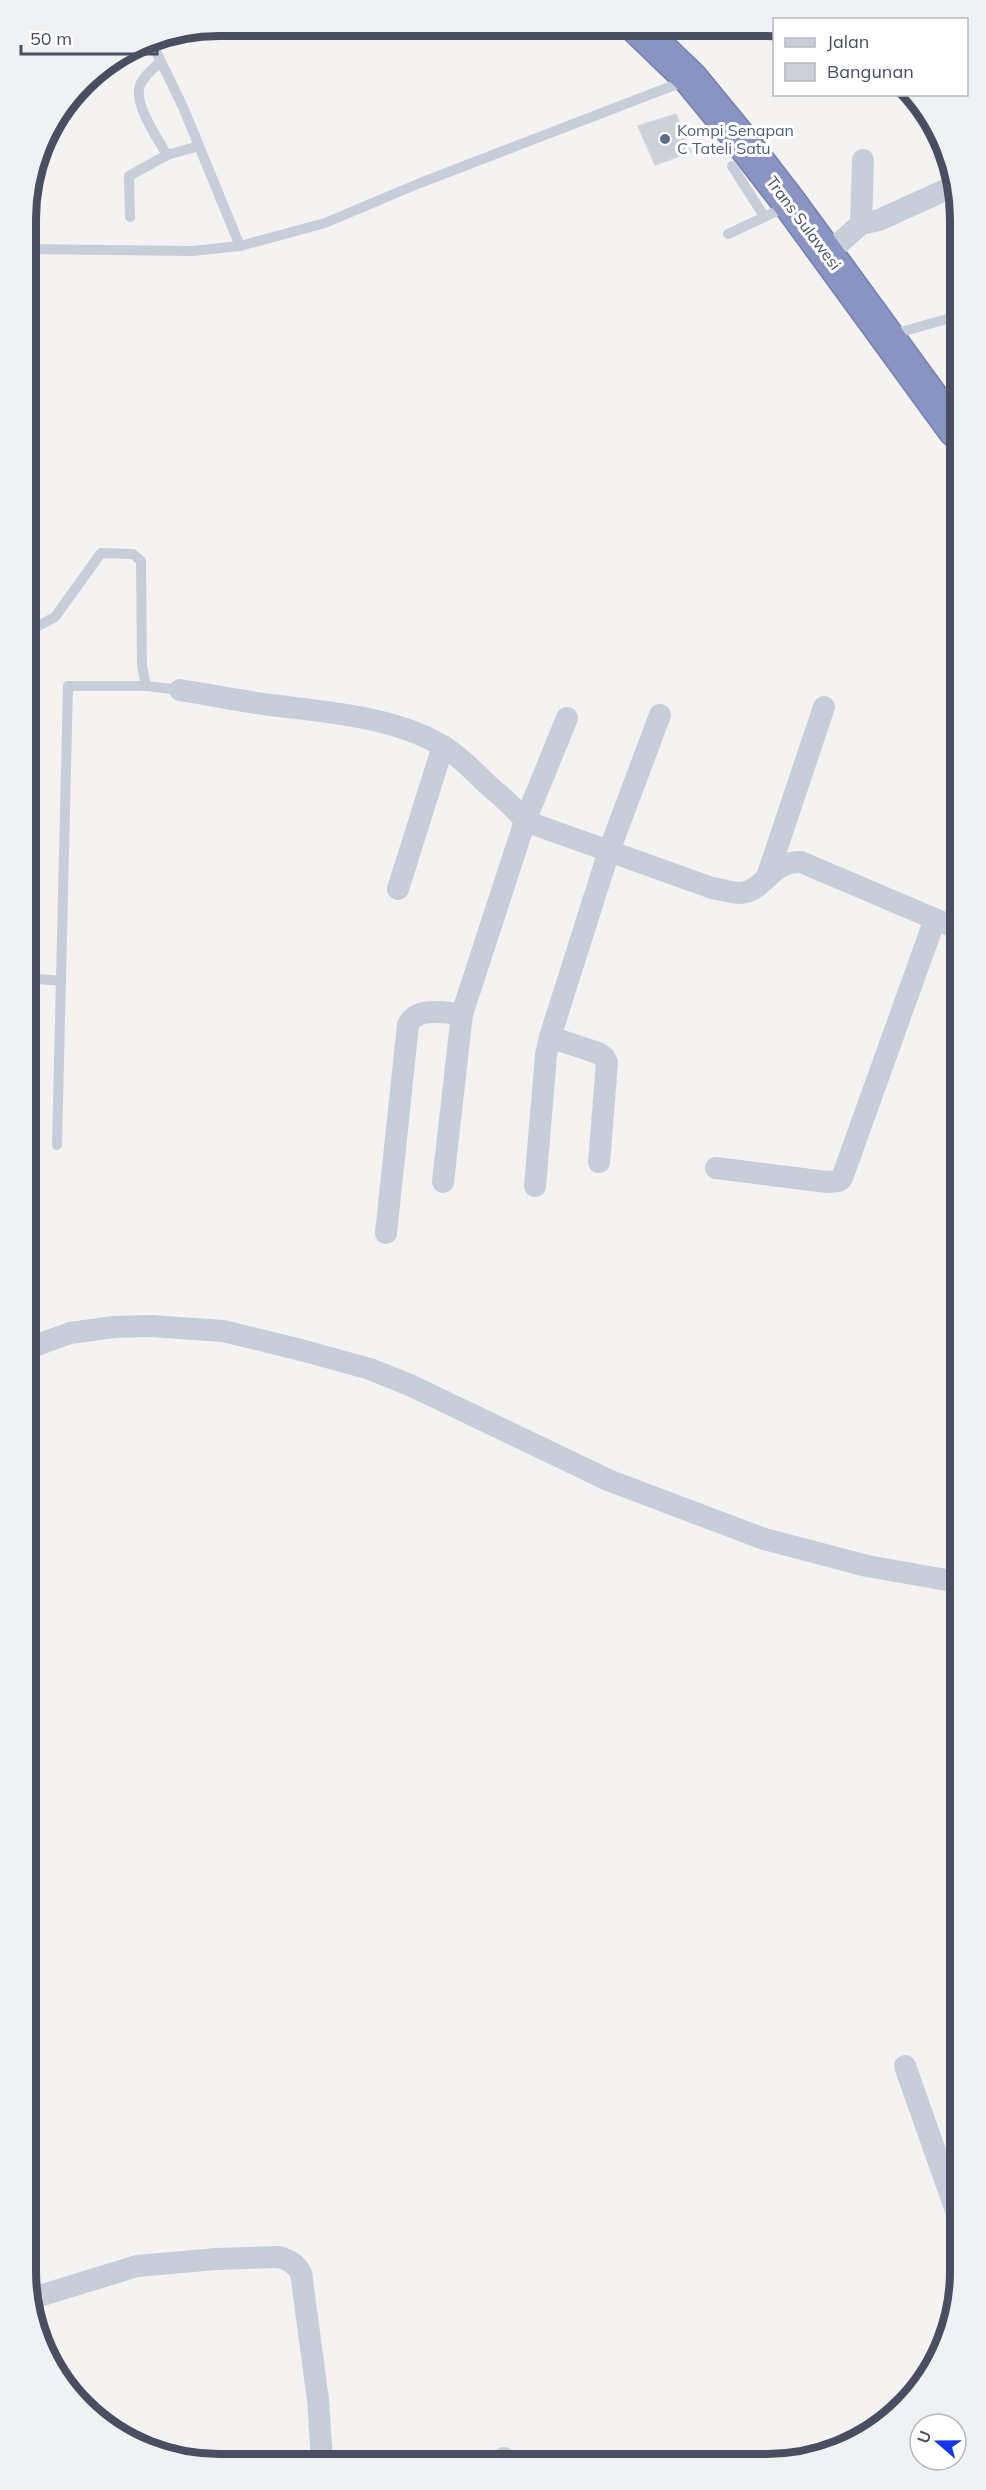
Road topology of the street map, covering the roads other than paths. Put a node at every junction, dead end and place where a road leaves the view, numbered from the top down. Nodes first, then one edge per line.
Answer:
1 (646, 36) edge
2 (154, 48) edge
3 (160, 62) junction
4 (691, 79) junction
5 (199, 146) junction
6 (166, 155) junction
7 (863, 160) dead end
8 (732, 166) dead end
9 (947, 189) edge
10 (777, 210) junction
11 (130, 217) dead end
12 (861, 224) junction
13 (728, 234) dead end
14 (240, 246) junction
15 (36, 249) edge
16 (827, 254) junction
17 (950, 317) edge
18 (887, 336) junction
19 (950, 417) edge
20 (36, 627) edge
21 (146, 686) junction
22 (180, 690) joint
23 (824, 707) dead end
24 (660, 715) dead end
25 (567, 718) dead end
26 (443, 746) junction
27 (525, 821) junction
28 (609, 851) junction
29 (767, 877) junction
30 (398, 889) dead end
31 (935, 919) junction
32 (950, 925) edge
33 (36, 979) edge
34 (61, 981) junction
35 (462, 1014) junction
36 (550, 1037) junction
37 (57, 1145) dead end
38 (599, 1162) dead end
39 (716, 1168) dead end
40 (443, 1182) dead end
41 (535, 1186) dead end
42 (386, 1233) dead end
43 (36, 1345) edge
44 (950, 1581) edge
45 (905, 2066) dead end
46 (950, 2194) edge
47 (38, 2296) edge
48 (322, 2454) edge

1 - 4 highway, Trans Sulawesi
2 - 3 lane
3 - 5 lane
3 - 6 lane
4 - 10 highway, Trans Sulawesi
4 - 14 lane
5 - 6 lane
5 - 14 lane
6 - 11 lane
7 - 12 street
8 - 10 lane
9 - 12 street
10 - 13 lane
10 - 16 highway, Trans Sulawesi
12 - 16 street
14 - 15 lane
16 - 18 highway, Trans Sulawesi
17 - 18 lane
18 - 19 highway, Trans Sulawesi
20 - 21 lane
21 - 22 lane
21 - 34 lane
22 - 26 street
23 - 29 street
24 - 28 street
25 - 27 street
26 - 27 street
26 - 30 street
27 - 28 street
27 - 35 street
28 - 29 street
28 - 36 street
29 - 31 street
31 - 32 street
31 - 39 street
33 - 34 lane
34 - 37 lane
35 - 40 street
35 - 42 street
36 - 38 street
36 - 41 street
43 - 44 street
45 - 46 street
47 - 48 street

